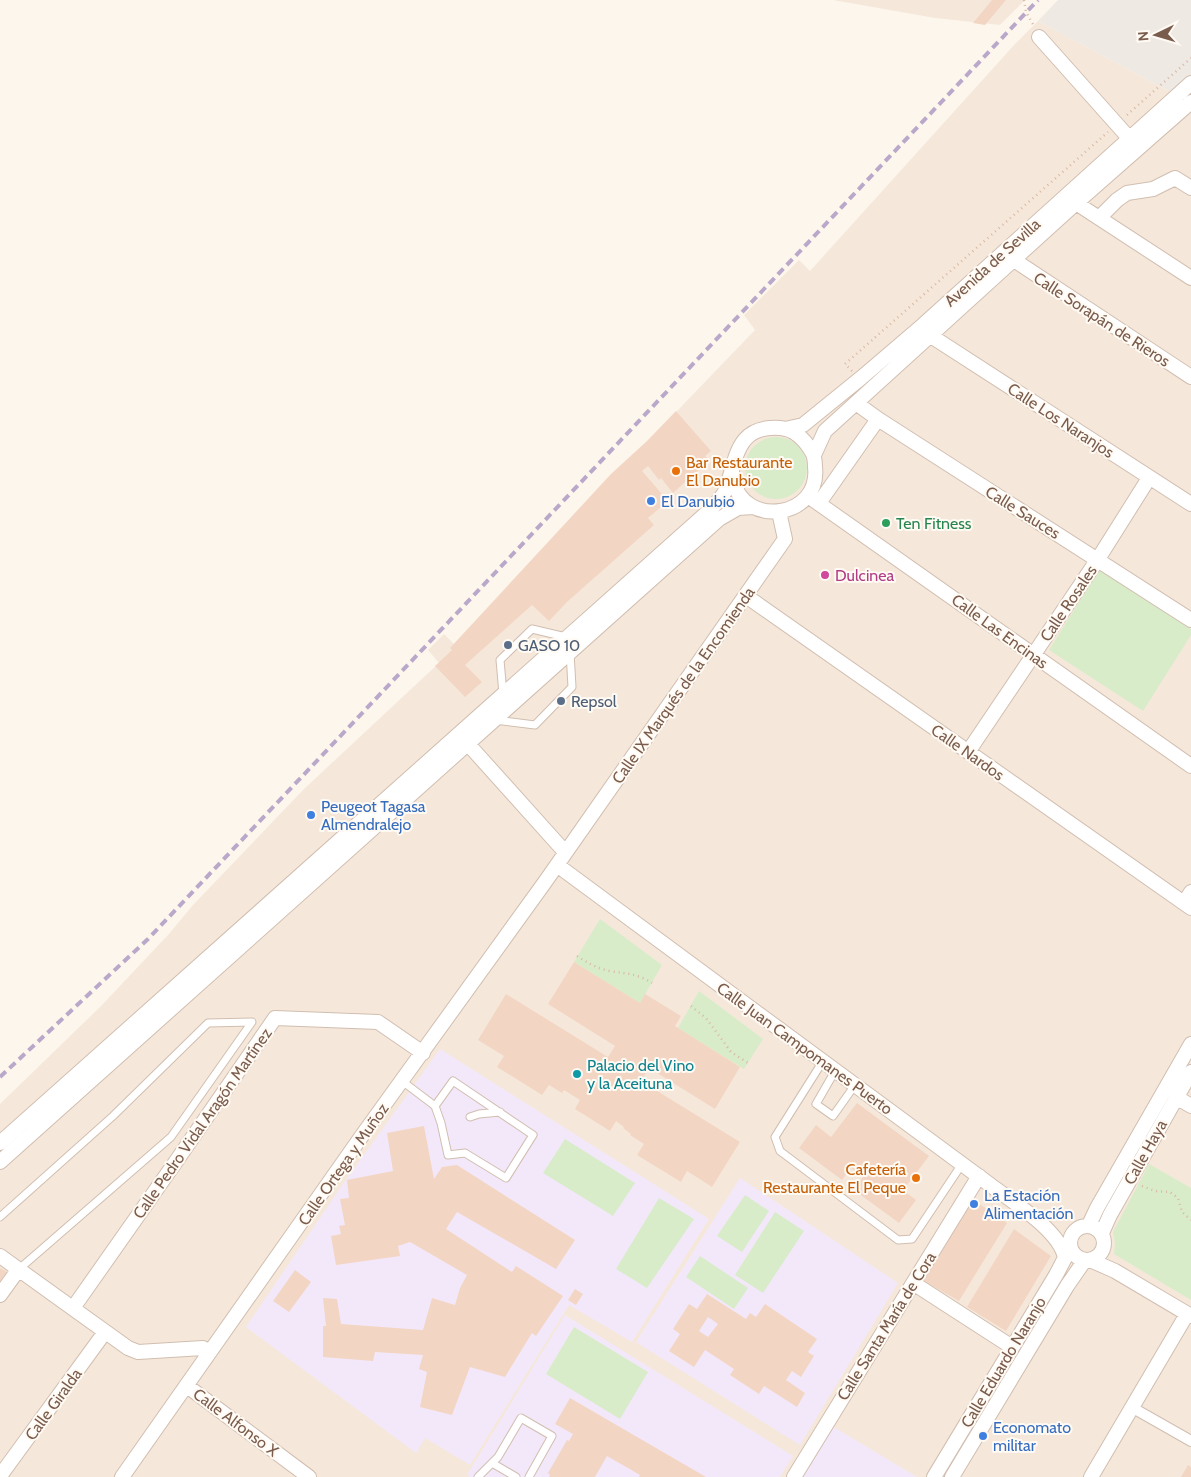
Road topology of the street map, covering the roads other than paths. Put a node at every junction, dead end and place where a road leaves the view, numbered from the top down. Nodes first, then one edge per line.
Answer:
1 (1039, 37) road end
2 (1191, 84) edge
3 (1191, 102) edge
4 (1129, 138) junction
5 (1191, 188) edge
6 (1076, 203) junction
7 (1098, 218) junction
8 (1014, 260) junction
9 (1191, 278) edge
10 (931, 336) junction
11 (1191, 377) edge
12 (856, 403) junction
13 (878, 419) junction
14 (785, 429) junction
15 (814, 455) junction
16 (732, 464) junction
17 (1149, 478) junction
18 (814, 499) junction
19 (1191, 504) edge
20 (753, 507) junction
21 (779, 512) junction
22 (1098, 559) junction
23 (746, 596) junction
24 (1191, 620) edge
25 (566, 637) junction
26 (570, 652) junction
27 (1034, 656) junction
28 (503, 694) junction
29 (494, 720) junction
30 (468, 744) junction
31 (968, 752) junction
32 (1191, 766) edge
33 (565, 852) junction
34 (557, 865) junction
35 (1189, 901) edge
36 (1191, 1044) edge
37 (423, 1053) junction
38 (823, 1061) junction
39 (836, 1071) junction
40 (1191, 1072) edge
41 (402, 1081) junction
42 (855, 1085) junction
43 (1176, 1097) junction
44 (435, 1106) junction
45 (1191, 1106) edge
46 (500, 1112) junction
47 (470, 1118) dead end
48 (0, 1143) edge
49 (0, 1162) edge
50 (962, 1164) junction
51 (979, 1176) junction
52 (0, 1217) edge
53 (1089, 1226) junction
54 (1075, 1230) junction
55 (1052, 1233) junction
56 (1102, 1233) junction
57 (1103, 1250) junction
58 (1067, 1252) junction
59 (0, 1256) edge
60 (1088, 1260) junction
61 (18, 1270) junction
62 (1114, 1272) junction
63 (913, 1283) junction
64 (0, 1295) edge
65 (73, 1308) junction
66 (1189, 1315) edge
67 (105, 1332) junction
68 (1012, 1347) junction
69 (210, 1352) junction
70 (187, 1386) junction
71 (1132, 1408) junction
72 (1191, 1441) edge
73 (492, 1463) junction
74 (0, 1476) edge
75 (125, 1476) edge
76 (309, 1477) edge
77 (478, 1477) edge
78 (516, 1477) edge
79 (529, 1477) edge
80 (794, 1477) edge
81 (934, 1477) edge
82 (952, 1477) edge
83 (1091, 1477) edge

1 - 4 street
2 - 4 street, Avenida de Sevilla
3 - 6 street, Avenida de Sevilla
4 - 14 street, Avenida de Sevilla
5 - 7 street
6 - 7 street
6 - 8 street, Avenida de Sevilla
7 - 9 street
8 - 10 street, Avenida de Sevilla
8 - 11 street, Calle Sorapán de Rieros
10 - 12 street, Avenida de Sevilla
10 - 17 street, Calle Los Naranjos
12 - 13 street, Calle Sauces
12 - 15 street, Avenida de Sevilla
13 - 18 street
13 - 22 street, Calle Sauces
14 - 15 street
14 - 16 street
15 - 18 street
16 - 20 street
16 - 25 street
17 - 19 street, Calle Los Naranjos
17 - 22 street, Calle Rosales
18 - 21 street
18 - 27 street, Calle Las Encinas
20 - 21 street
20 - 26 street
21 - 23 street, Calle IX Marqués de la Encomienda
22 - 24 street, Calle Sauces
22 - 27 street, Calle Rosales
23 - 31 street, Calle Nardos
23 - 33 street, Calle IX Marqués de la Encomienda
25 - 28 street
25 - 28 lane
26 - 29 street
26 - 29 lane
27 - 31 street, Calle Rosales
27 - 32 street, Calle Las Encinas
28 - 48 street
29 - 30 street
30 - 33 street
30 - 49 street
31 - 35 street, Calle Nardos
33 - 34 street, Calle Ortega y Muñoz
34 - 37 street, Calle Ortega y Muñoz
34 - 38 street, Calle Juan Campomanes Puerto
36 - 53 street
37 - 41 street, Calle Ortega y Muñoz
37 - 65 street, Calle Pedro Vidal Aragón Martínez
38 - 39 street, Calle Juan Campomanes Puerto
38 - 50 lane
39 - 42 street, Calle Juan Campomanes Puerto
39 - 42 lane
40 - 43 street, Calle Haya
41 - 44 lane
41 - 69 street, Calle Ortega y Muñoz
42 - 50 street, Calle Juan Campomanes Puerto
43 - 45 street
43 - 56 street, Calle Haya
44 - 46 lane
44 - 46 lane
46 - 47 lane
50 - 51 street, Calle Juan Campomanes Puerto
51 - 55 street, Calle Juan Campomanes Puerto
51 - 63 street, Calle Santa María de Cora
52 - 61 lane
53 - 54 street
53 - 56 street
54 - 55 street
54 - 58 street
55 - 58 street, Calle Juan Campomanes Puerto
56 - 57 street
57 - 60 street
57 - 62 street
58 - 60 street
58 - 68 street, Calle Eduardo Naranjo
59 - 61 street
60 - 62 street
60 - 82 street, Calle Eduardo Naranjo
61 - 64 street
61 - 65 street
62 - 66 street
63 - 68 street
63 - 80 street, Calle Santa María de Cora
65 - 67 street
66 - 71 street
67 - 69 street
67 - 74 street, Calle Giralda
68 - 81 street, Calle Eduardo Naranjo
69 - 70 street, Calle Ortega y Muñoz
70 - 75 street, Calle Ortega y Muñoz
70 - 76 street, Calle Alfonso X
71 - 72 street
71 - 83 street
73 - 77 lane
73 - 78 lane
73 - 79 lane

